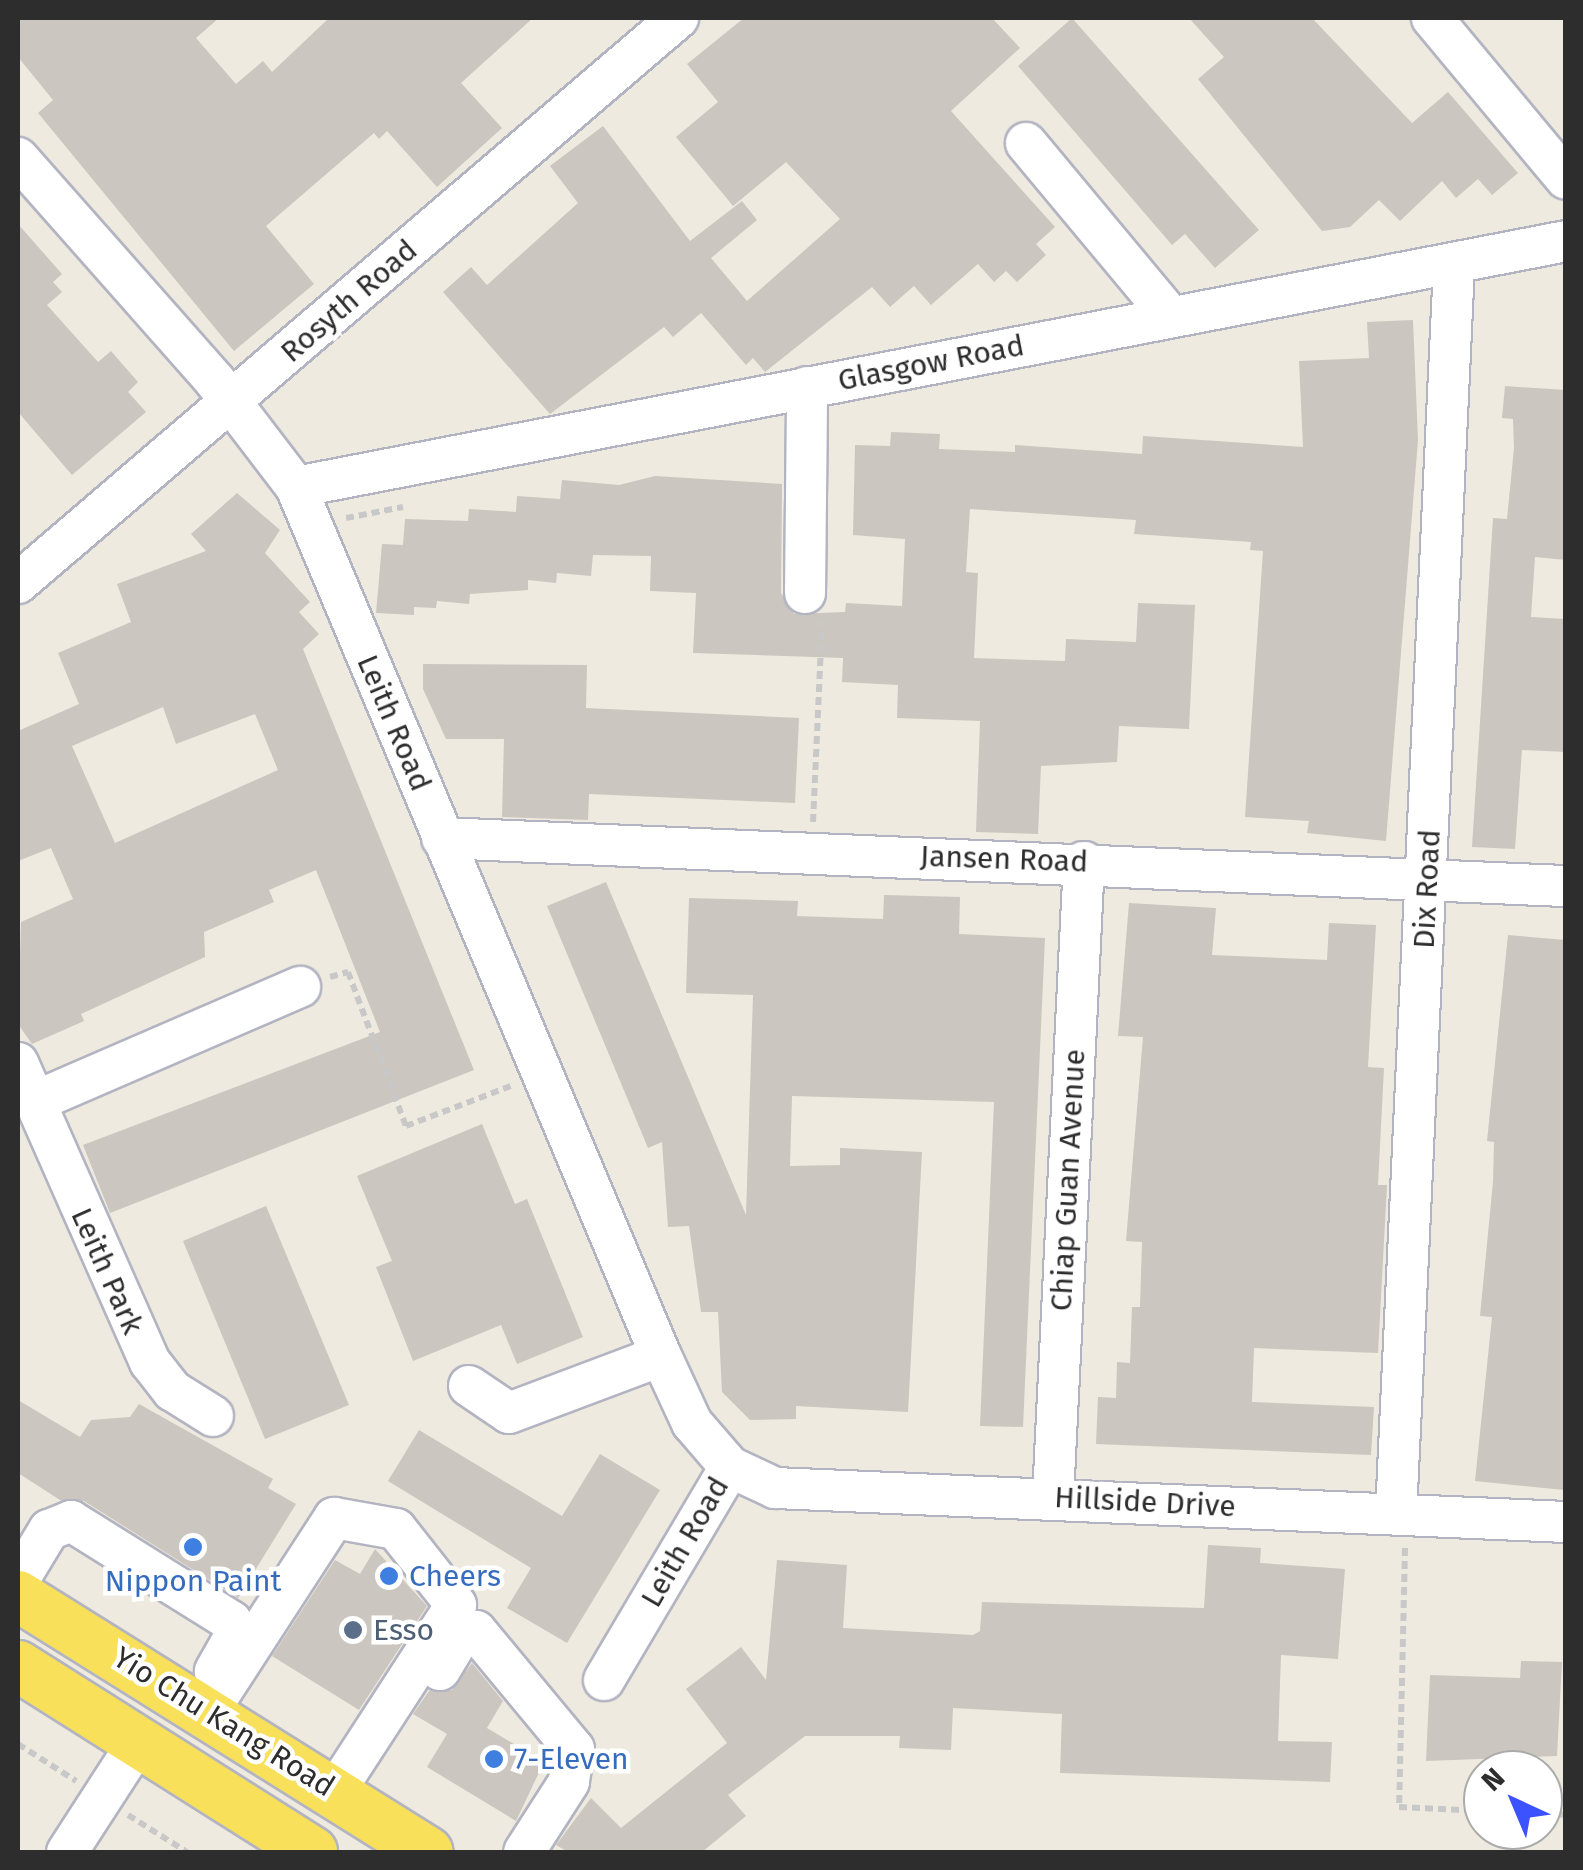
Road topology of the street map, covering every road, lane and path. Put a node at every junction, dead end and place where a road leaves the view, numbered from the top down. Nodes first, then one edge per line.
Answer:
1 (678, 18) edge
2 (1432, 18) edge
3 (1026, 143) dead end
4 (18, 158) edge
5 (1566, 179) edge
6 (1566, 241) edge
7 (1454, 264) junction
8 (1171, 317) junction
9 (807, 387) junction
10 (231, 401) junction
11 (296, 487) junction
12 (18, 584) edge
13 (805, 594) dead end
14 (442, 838) junction
15 (1084, 862) junction
16 (1428, 880) junction
17 (1566, 886) edge
18 (300, 987) joint
19 (18, 1063) edge
20 (510, 1066) dead end
21 (517, 1084) junction
22 (524, 1101) dead end
23 (34, 1102) junction
24 (661, 1356) junction
25 (470, 1386) dead end
26 (213, 1416) dead end
27 (730, 1467) junction
28 (1053, 1497) junction
29 (1566, 1522) edge
30 (1395, 1536) junction
31 (1423, 1548) dead end
32 (18, 1581) edge
33 (18, 1596) edge
34 (18, 1666) edge
35 (604, 1680) dead end
36 (204, 1706) junction
37 (140, 1739) junction
38 (346, 1798) junction
39 (1463, 1810) edge
40 (67, 1852) edge
41 (312, 1852) edge
42 (428, 1852) edge
43 (524, 1852) edge

1 - 10 street, Rosyth Road
2 - 5 street
3 - 8 street
4 - 10 street, Leith Road
6 - 7 street, Glasgow Road
7 - 8 street, Glasgow Road
7 - 16 street, Dix Road
8 - 9 street, Glasgow Road
9 - 11 street, Glasgow Road
9 - 13 street
10 - 11 street, Leith Road
10 - 12 street, Rosyth Road
11 - 14 street, Leith Road
14 - 15 street, Jansen Road
14 - 24 street, Leith Road
15 - 16 street, Jansen Road
15 - 28 street, Chiap Guan Avenue
16 - 17 street, Jansen Road
16 - 30 street, Dix Road
18 - 21 path
18 - 23 street
19 - 23 street, Leith Park
20 - 21 path
21 - 22 path
23 - 26 street, Leith Park
24 - 25 street
24 - 27 street, Leith Road
27 - 28 street, Hillside Drive
27 - 35 street, Leith Road
28 - 30 street, Hillside Drive
29 - 30 street, Hillside Drive
30 - 31 path
30 - 39 path
32 - 36 street
33 - 36 main road, Yio Chu Kang Road
34 - 37 main road, Yio Chu Kang Road
36 - 38 main road, Yio Chu Kang Road
36 - 38 street
37 - 40 street
37 - 41 main road, Yio Chu Kang Road
38 - 42 main road, Yio Chu Kang Road
38 - 43 street

